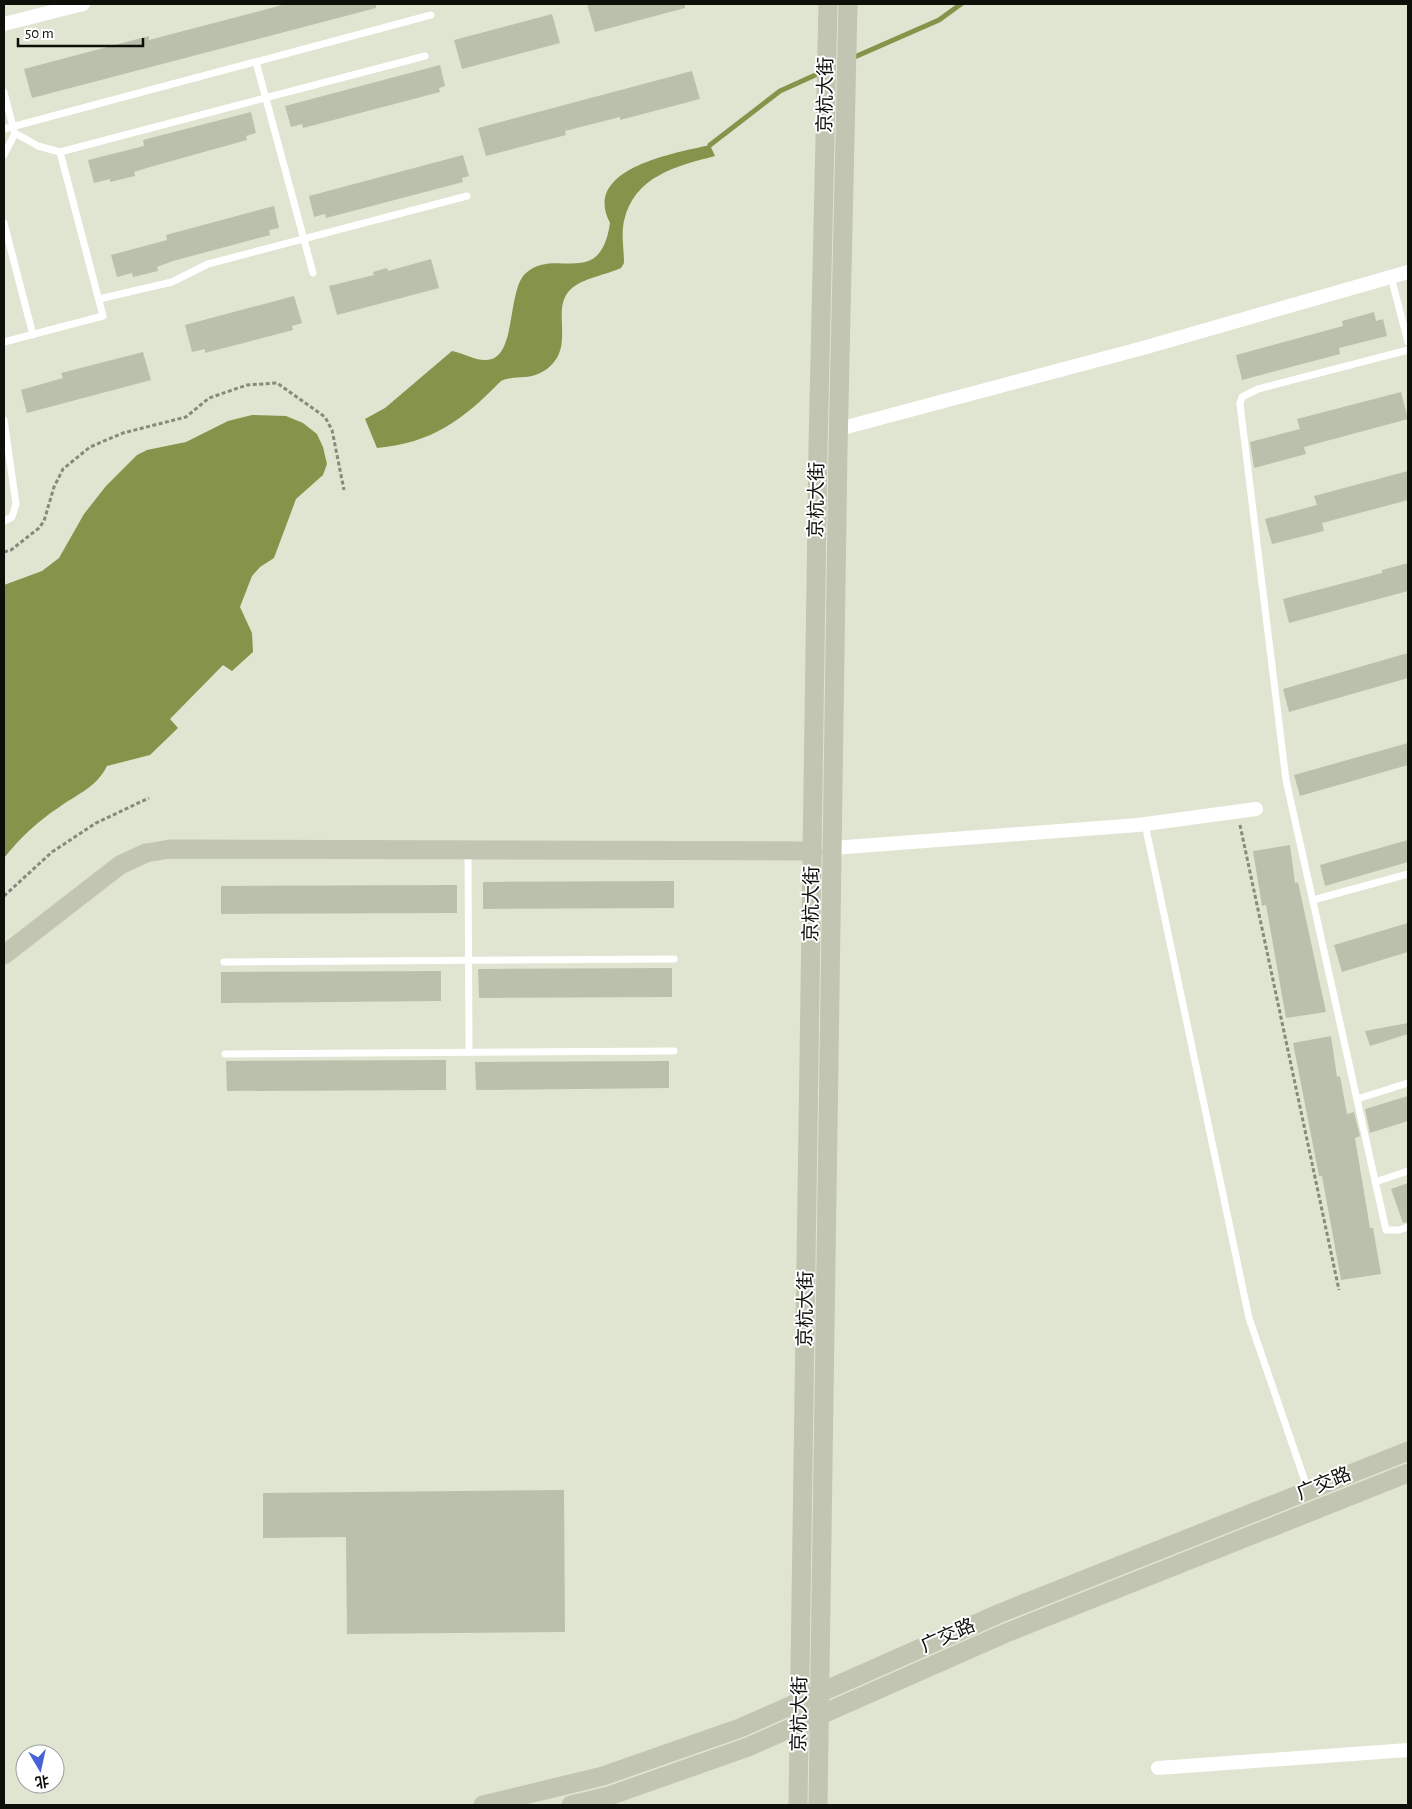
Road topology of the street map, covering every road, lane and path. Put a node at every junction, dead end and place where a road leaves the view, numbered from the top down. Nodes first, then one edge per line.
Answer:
1 (83, 4) edge
2 (828, 4) edge
3 (848, 4) edge
4 (431, 15) dead end
5 (4, 24) edge
6 (425, 56) dead end
7 (256, 62) junction
8 (4, 92) edge
9 (266, 98) junction
10 (4, 129) edge
11 (14, 130) junction
12 (60, 152) junction
13 (4, 154) edge
14 (467, 196) dead end
15 (4, 223) edge
16 (304, 239) junction
17 (1408, 272) edge
18 (312, 273) dead end
19 (1391, 277) junction
20 (99, 299) junction
21 (33, 335) junction
22 (4, 342) edge
23 (1408, 342) edge
24 (1408, 350) edge
25 (4, 420) edge
26 (838, 429) junction
27 (344, 490) dead end
28 (4, 521) edge
29 (4, 552) edge
30 (149, 798) dead end
31 (1256, 809) dead end
32 (1237, 812) junction
33 (1145, 824) junction
34 (833, 848) junction
35 (468, 850) junction
36 (812, 851) junction
37 (1408, 874) edge
38 (4, 896) edge
39 (1313, 900) junction
40 (4, 955) edge
41 (674, 959) dead end
42 (469, 960) junction
43 (224, 962) dead end
44 (674, 1051) dead end
45 (469, 1052) junction
46 (225, 1054) dead end
47 (1408, 1083) edge
48 (1357, 1099) junction
49 (1408, 1171) edge
50 (1375, 1182) junction
51 (1408, 1227) edge
52 (1339, 1290) dead end
53 (1408, 1451) edge
54 (1408, 1473) edge
55 (1309, 1490) junction
56 (820, 1692) junction
57 (800, 1701) junction
58 (820, 1715) junction
59 (800, 1724) junction
60 (1408, 1750) edge
61 (1158, 1768) dead end
62 (483, 1805) edge
63 (571, 1805) edge
64 (798, 1805) edge
65 (818, 1805) edge

1 - 5 street
2 - 36 main road, 京杭大街
3 - 26 main road, 京杭大街
4 - 7 lane
6 - 9 lane
7 - 9 lane
7 - 11 lane
8 - 11 lane
9 - 12 lane
9 - 16 lane
10 - 11 lane
11 - 12 lane
11 - 13 lane
12 - 20 lane
14 - 16 lane
15 - 21 lane
16 - 18 lane
16 - 20 lane
17 - 19 street
19 - 23 lane
19 - 26 street
20 - 21 lane
21 - 22 lane
24 - 39 lane
25 - 28 lane
26 - 34 main road, 京杭大街
27 - 29 path
30 - 38 path
31 - 32 street
32 - 33 street
32 - 52 path
33 - 34 street
33 - 55 lane
34 - 56 main road, 京杭大街
35 - 36 main road
35 - 40 main road
35 - 42 lane
36 - 57 main road, 京杭大街
37 - 39 lane
39 - 48 lane
41 - 42 lane
42 - 43 lane
42 - 45 lane
44 - 45 lane
45 - 46 lane
47 - 48 lane
48 - 50 lane
49 - 50 lane
50 - 51 lane
53 - 55 main road, 广交路
54 - 58 main road, 广交路
55 - 56 main road, 广交路
56 - 57 main road, 广交路
56 - 58 main road, 京杭大街
57 - 59 main road, 京杭大街
57 - 62 main road, 广交路
58 - 59 main road, 广交路
58 - 65 main road, 京杭大街
59 - 63 main road, 广交路
59 - 64 main road, 京杭大街
60 - 61 street

